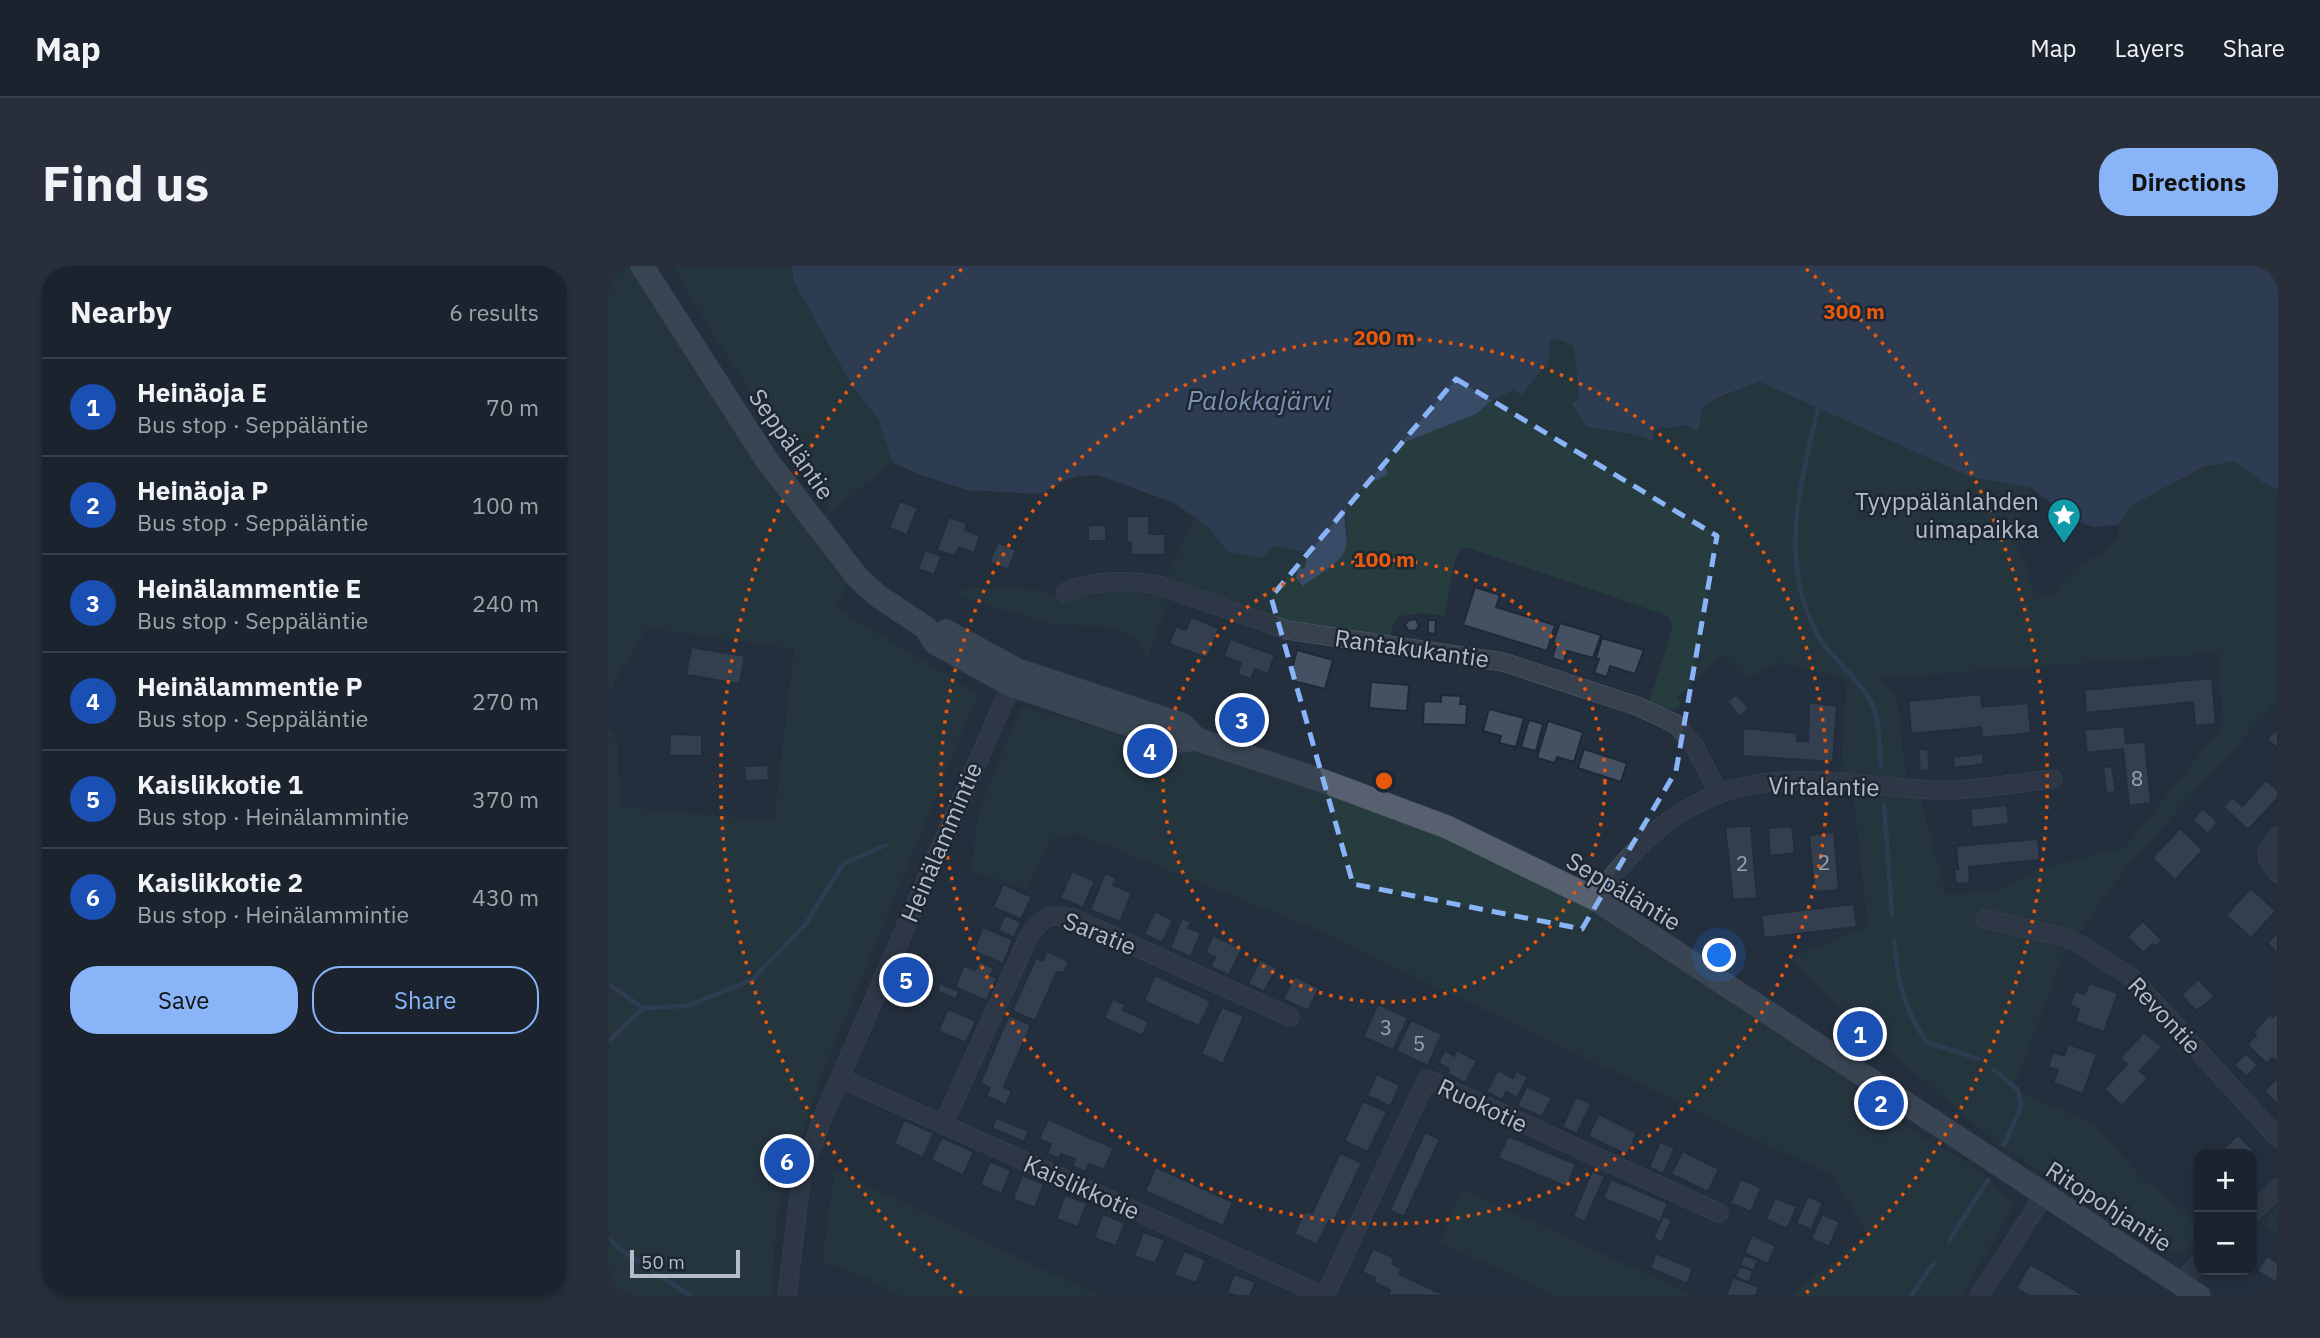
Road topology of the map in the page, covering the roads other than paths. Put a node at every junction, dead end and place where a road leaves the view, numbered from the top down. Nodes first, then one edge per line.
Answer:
1 (642, 266) edge
2 (1065, 592) dead end
3 (1014, 677) junction
4 (2053, 779) dead end
5 (1719, 794) junction
6 (2278, 836) edge
7 (2278, 873) edge
8 (1595, 899) junction
9 (1986, 919) dead end
10 (1290, 1017) dead end
11 (840, 1078) junction
12 (943, 1125) junction
13 (2278, 1138) edge
14 (1990, 1159) joint
15 (2278, 1188) edge
16 (2044, 1195) junction
17 (2253, 1212) edge
18 (1719, 1213) dead end
19 (2194, 1269) edge
20 (2180, 1283) junction
21 (787, 1296) edge
22 (1324, 1296) edge
23 (1979, 1296) edge
24 (2199, 1296) edge

1 - 3 main road, Seppäläntie
2 - 5 street, Rantakukantie
3 - 8 main road, Seppäläntie
3 - 11 street, Heinälammintie
4 - 5 street, Virtalantie
5 - 8 street, Virtalantie
6 - 7 street
8 - 14 main road, Seppäläntie
9 - 13 street, Revontie
10 - 12 street, Saratie
11 - 12 street, Kaislikkotie
11 - 21 street, Heinälammintie
12 - 22 street, Kaislikkotie
14 - 16 main road, Ritopohjantie
15 - 17 street
16 - 20 main road, Ritopohjantie
16 - 23 street
18 - 22 street, Ruokotie
19 - 20 street
20 - 24 main road, Ritopohjantie

